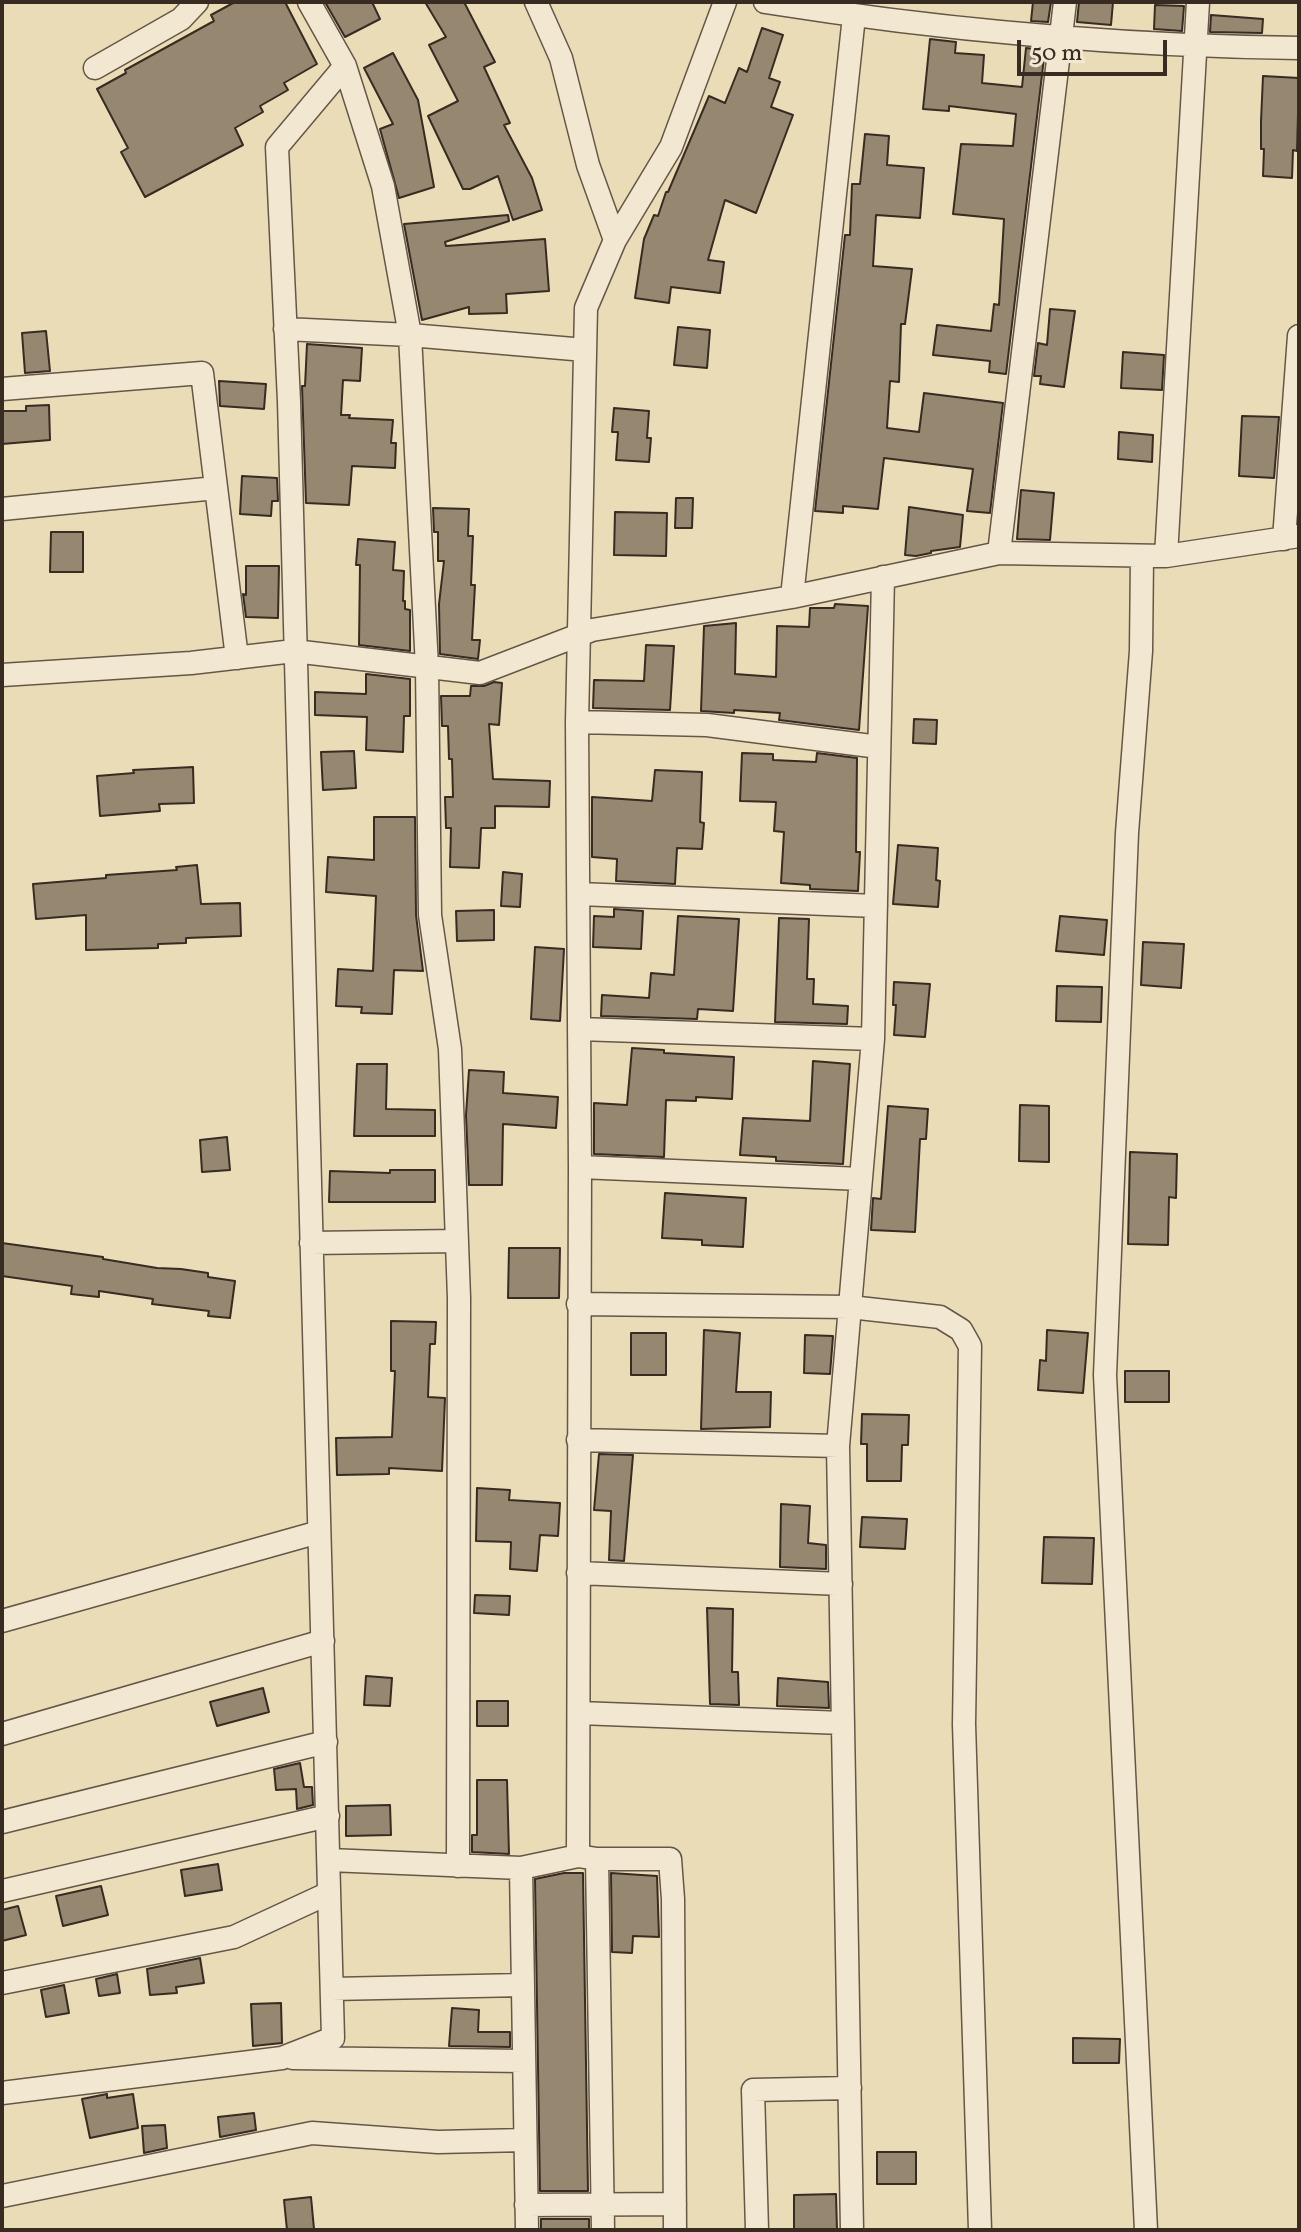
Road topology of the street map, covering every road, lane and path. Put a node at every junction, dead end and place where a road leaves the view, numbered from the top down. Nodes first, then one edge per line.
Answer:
1 (197, 2) edge
2 (309, 2) edge
3 (536, 2) edge
4 (725, 2) edge
5 (765, 2) edge
6 (1065, 2) edge
7 (1198, 2) edge
8 (854, 16) junction
9 (1062, 36) junction
10 (1196, 47) junction
11 (1299, 48) edge
12 (345, 66) junction
13 (95, 68) dead end
14 (615, 240) junction
15 (285, 329) junction
16 (410, 335) junction
17 (1299, 336) edge
18 (585, 350) junction
19 (2, 389) edge
20 (216, 488) junction
21 (2, 509) edge
22 (1292, 538) edge
23 (999, 553) junction
24 (1142, 556) junction
25 (1166, 556) junction
26 (883, 577) junction
27 (792, 597) junction
28 (578, 635) junction
29 (294, 651) junction
30 (237, 658) junction
31 (427, 667) junction
32 (2, 675) edge
33 (577, 722) junction
34 (879, 747) junction
35 (579, 894) junction
36 (876, 906) junction
37 (579, 1029) junction
38 (873, 1039) junction
39 (580, 1167) junction
40 (861, 1179) junction
41 (457, 1241) junction
42 (311, 1243) junction
43 (578, 1304) junction
44 (850, 1307) junction
45 (578, 1440) junction
46 (838, 1446) junction
47 (319, 1532) junction
48 (578, 1573) junction
49 (841, 1584) junction
50 (2, 1621) edge
51 (323, 1641) junction
52 (579, 1713) junction
53 (843, 1723) junction
54 (2, 1734) edge
55 (326, 1742) junction
56 (328, 1816) junction
57 (2, 1822) edge
58 (588, 1857) junction
59 (329, 1860) junction
60 (458, 1866) junction
61 (521, 1868) junction
62 (2, 1891) edge
63 (329, 1893) junction
64 (2, 1983) edge
65 (523, 1985) junction
66 (332, 1989) junction
67 (282, 2058) junction
68 (524, 2061) junction
69 (850, 2088) junction
70 (2, 2093) edge
71 (525, 2140) junction
72 (2, 2196) edge
73 (602, 2203) junction
74 (675, 2204) junction
75 (526, 2205) junction
76 (527, 2230) edge
77 (603, 2230) edge
78 (675, 2230) edge
79 (757, 2230) edge
80 (852, 2230) edge
81 (980, 2230) edge
82 (1146, 2230) edge

1 - 13 street
2 - 12 street
3 - 14 street
4 - 14 street
5 - 8 street
6 - 9 street
7 - 10 street
8 - 9 street
8 - 27 street
9 - 10 street
9 - 23 street
10 - 11 street
10 - 25 street
12 - 15 street
12 - 16 street
14 - 18 street
15 - 16 street
15 - 29 street
16 - 18 street
16 - 31 street
17 - 22 street
18 - 28 street
19 - 20 street
20 - 21 street
20 - 30 street
22 - 25 street
23 - 24 street
23 - 26 street
24 - 25 street
24 - 82 street
26 - 27 street
26 - 34 street
27 - 28 street
28 - 31 street
28 - 33 street
29 - 30 street
29 - 31 street
29 - 42 street
30 - 32 street
31 - 41 street
33 - 34 street
33 - 35 street
34 - 36 street
35 - 36 street
35 - 37 street
36 - 38 street
37 - 38 street
37 - 39 street
38 - 40 street
39 - 40 street
39 - 43 street
40 - 44 street
41 - 42 street
41 - 60 street
42 - 47 street
43 - 44 street
43 - 45 street
44 - 46 street
44 - 81 street
45 - 46 street
45 - 48 street
46 - 49 street
47 - 50 street
47 - 51 street
48 - 49 street
48 - 52 street
49 - 53 street
51 - 54 street
51 - 55 street
52 - 53 street
52 - 58 street
53 - 69 street
55 - 56 street
55 - 57 street
56 - 59 street
56 - 62 street
58 - 61 street
58 - 73 street
58 - 74 street
59 - 60 street
59 - 63 street
60 - 61 street
61 - 65 street
63 - 64 street
63 - 66 street
65 - 66 street
65 - 68 street
66 - 67 street
67 - 68 street
67 - 70 street
68 - 71 street
69 - 79 street
69 - 80 street
71 - 72 street
71 - 75 street
73 - 74 street
73 - 75 street
73 - 77 street
74 - 78 street
75 - 76 street

